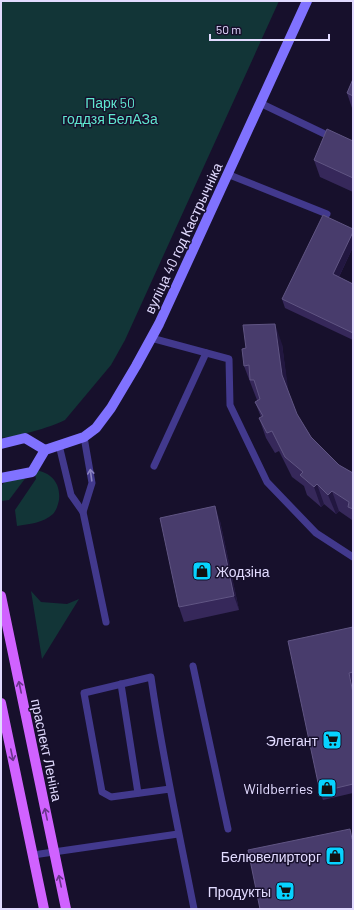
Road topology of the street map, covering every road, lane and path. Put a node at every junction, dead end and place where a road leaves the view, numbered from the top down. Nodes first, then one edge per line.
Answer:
1 (307, 1) edge
2 (260, 103) junction
3 (342, 142) edge
4 (227, 174) junction
5 (327, 214) dead end
6 (151, 338) junction
7 (206, 353) junction
8 (84, 438) junction
9 (1, 444) edge
10 (59, 445) junction
11 (45, 450) junction
12 (154, 466) dead end
13 (1, 478) edge
14 (83, 512) junction
15 (353, 557) edge
16 (1, 596) edge
17 (106, 622) dead end
18 (193, 666) dead end
19 (121, 684) junction
20 (1, 703) edge
21 (170, 789) junction
22 (138, 793) junction
23 (228, 829) dead end
24 (178, 834) junction
25 (54, 852) junction
26 (33, 855) junction
27 (44, 909) edge
28 (66, 909) edge
29 (194, 909) edge

1 - 2 main road, вуліца 40 год Кастрычніка
2 - 3 lane
2 - 4 main road, вуліца 40 год Кастрычніка
4 - 5 lane
4 - 6 main road, вуліца 40 год Кастрычніка
6 - 7 lane
6 - 8 main road, вуліца 40 год Кастрычніка
7 - 12 lane
7 - 15 lane
8 - 10 main road, вуліца 40 год Кастрычніка
14 -> 8 lane
9 - 11 main road
10 - 11 main road, вуліца 40 год Кастрычніка
10 - 14 lane
11 - 13 main road
14 - 17 lane
25 -> 16 main road, праспект Леніна
18 - 23 lane
19 - 21 lane
19 - 22 lane
19 - 22 lane
20 -> 26 main road
21 - 22 lane
21 - 24 lane
24 - 25 lane
24 - 29 lane
25 - 26 lane
28 -> 25 main road, праспект Леніна
26 - 27 main road

